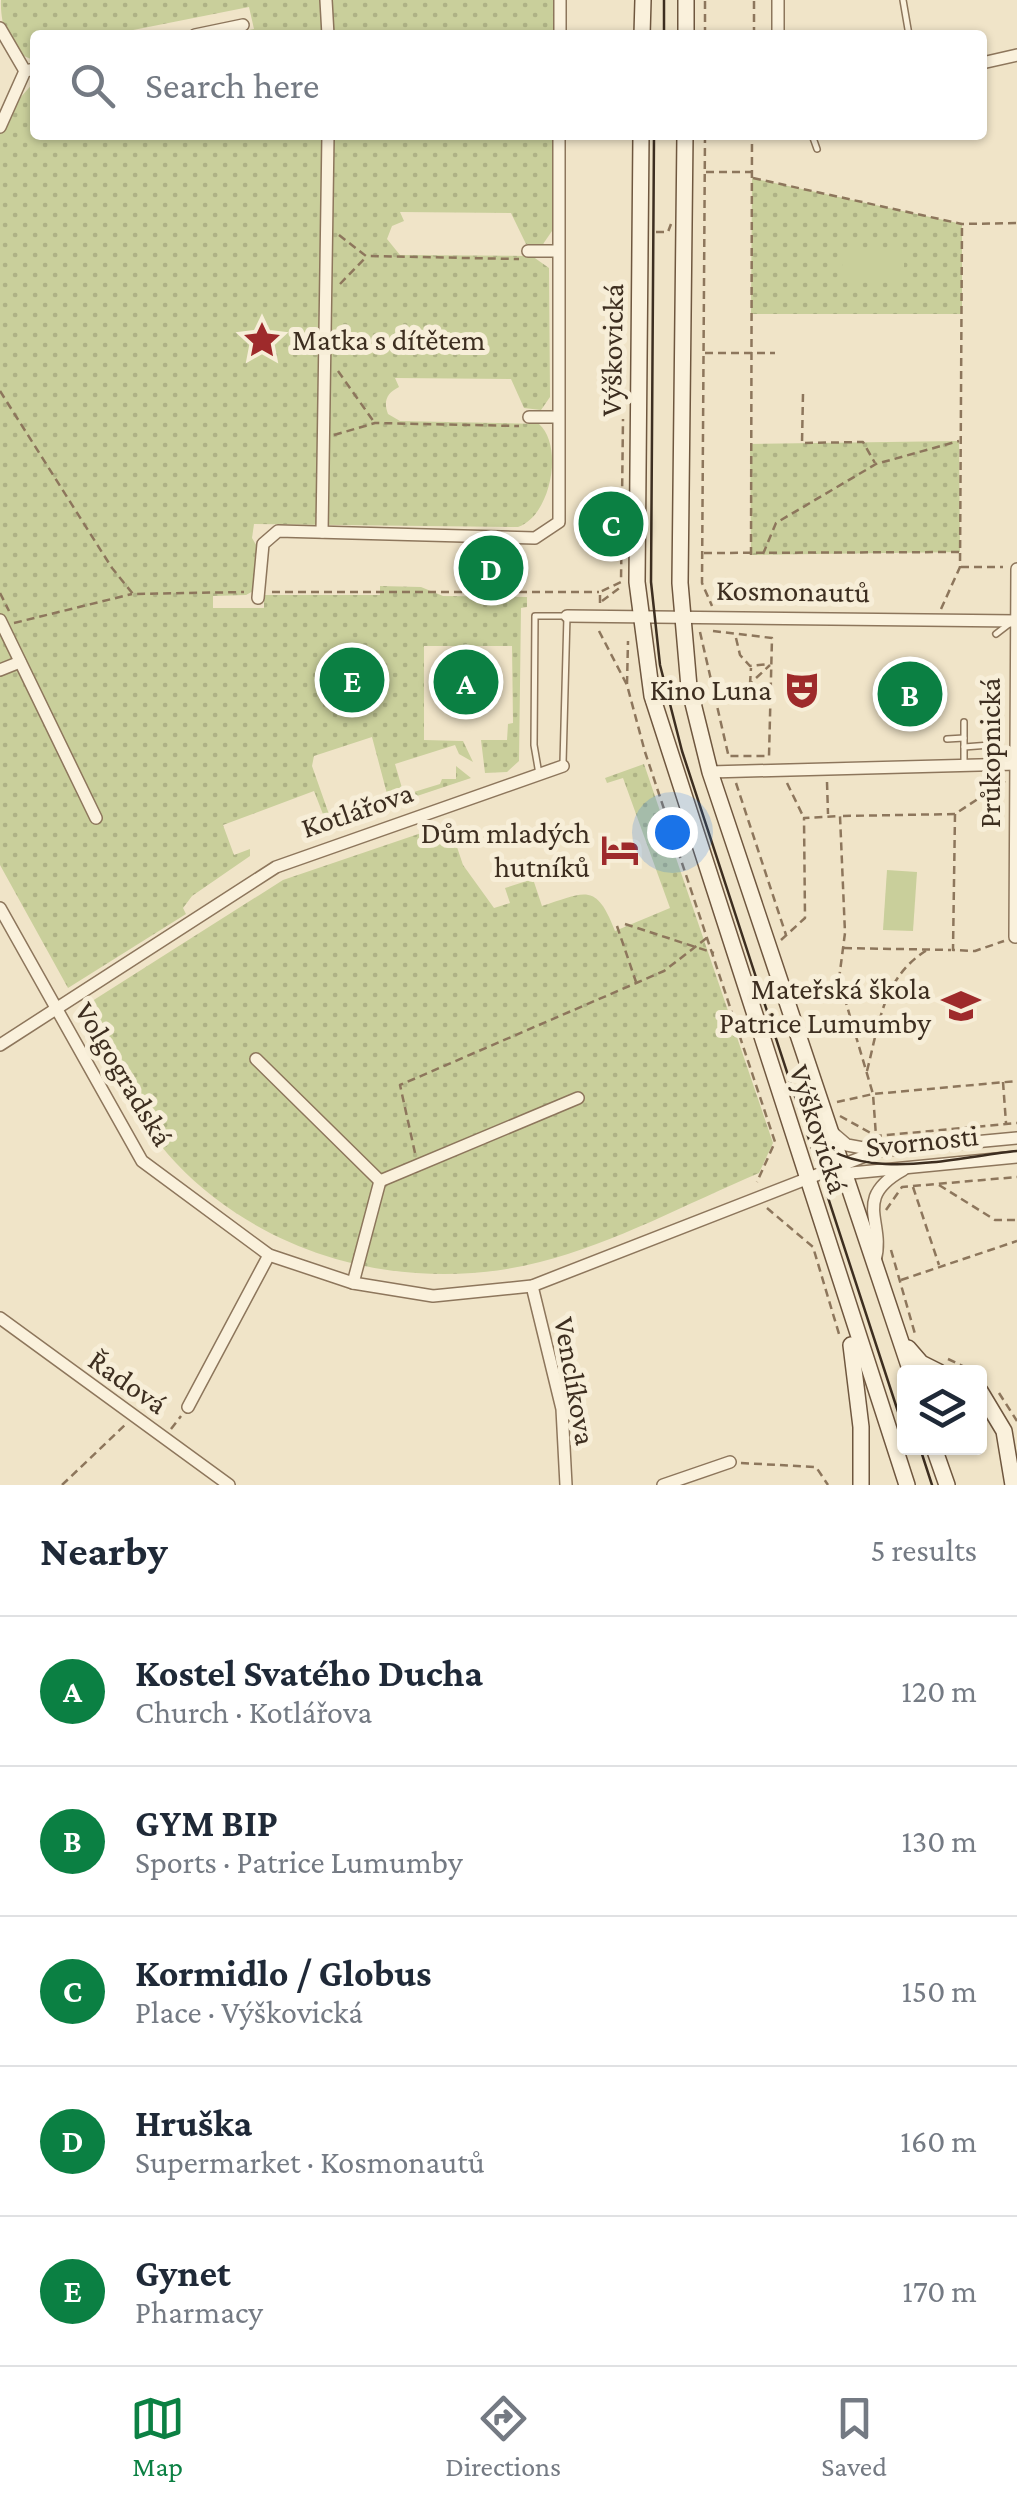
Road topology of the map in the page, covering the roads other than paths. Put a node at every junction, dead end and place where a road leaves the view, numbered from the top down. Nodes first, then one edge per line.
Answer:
1 (326, 0) edge
2 (560, 0) edge
3 (643, 0) edge
4 (686, 0) edge
5 (778, 0) edge
6 (903, 0) edge
7 (243, 25) dead end
8 (0, 28) edge
9 (219, 30) edge
10 (328, 30) edge
11 (560, 30) edge
12 (642, 30) edge
13 (686, 30) edge
14 (778, 30) edge
15 (909, 30) edge
16 (1017, 55) edge
17 (987, 62) edge
18 (30, 70) edge
19 (0, 127) edge
20 (328, 140) edge
21 (559, 140) edge
22 (642, 140) edge
23 (685, 140) edge
24 (814, 140) edge
25 (817, 149) dead end
26 (528, 251) dead end
27 (551, 251) junction
28 (556, 417) junction
29 (524, 422) road end
30 (322, 532) junction
31 (1017, 568) edge
32 (258, 598) dead end
33 (682, 614) junction
34 (638, 615) junction
35 (567, 616) junction
36 (0, 620) edge
37 (1017, 621) edge
38 (996, 634) dead end
39 (20, 662) junction
40 (0, 670) edge
41 (964, 722) dead end
42 (995, 732) dead end
43 (947, 738) dead end
44 (964, 738) junction
45 (964, 747) junction
46 (964, 765) junction
47 (563, 766) joint
48 (1015, 767) edge
49 (710, 772) junction
50 (540, 774) junction
51 (96, 818) dead end
52 (0, 908) edge
53 (1015, 937) edge
54 (54, 1008) junction
55 (0, 1045) edge
56 (256, 1059) dead end
57 (578, 1098) dead end
58 (831, 1131) junction
59 (1017, 1138) edge
60 (883, 1150) junction
61 (1017, 1157) edge
62 (914, 1167) junction
63 (844, 1168) junction
64 (807, 1176) junction
65 (380, 1181) junction
66 (268, 1254) junction
67 (875, 1261) junction
68 (353, 1283) junction
69 (532, 1286) junction
70 (842, 1292) junction
71 (0, 1318) edge
72 (900, 1336) junction
73 (909, 1365) edge
74 (940, 1365) edge
75 (987, 1403) edge
76 (188, 1406) road end
77 (937, 1455) edge
78 (730, 1462) road end
79 (947, 1483) edge
80 (229, 1485) edge
81 (566, 1485) edge
82 (663, 1485) edge
83 (861, 1485) edge
84 (907, 1485) edge
85 (1013, 1485) edge

1 - 10 street
2 - 11 street
3 - 12 street
4 - 13 street
5 - 14 street
6 - 15 lane
7 - 9 street
8 - 18 street
16 - 17 street
18 - 19 street
20 - 30 street
21 - 27 street
22 - 34 street, Výškovická
23 - 33 street, Výškovická
24 - 25 lane
26 - 27 street
27 - 28 street
28 - 29 street
28 - 30 street
30 - 32 street
31 - 37 street, Průkopnická
33 - 34 street, Kosmonautů
33 - 37 street, Kosmonautů
33 - 49 street, Výškovická
34 - 35 street, Kosmonautů
34 - 64 street, Výškovická
35 - 47 lane, Kotlářova
35 - 50 lane
36 - 39 street
37 - 38 lane
37 - 48 street, Průkopnická
39 - 40 street
39 - 51 street
41 - 44 lane
42 - 45 lane
43 - 44 lane
44 - 45 lane
45 - 46 lane
46 - 48 street
46 - 49 street
47 - 50 street, Kotlářova
48 - 53 street, Průkopnická
49 - 58 street, Výškovická
50 - 54 street, Kotlářova
52 - 54 street, Volgogradská
54 - 55 street, Kotlářova
54 - 66 street, Volgogradská
56 - 65 street
57 - 65 street
58 - 60 street
58 - 63 street, Výškovická
59 - 60 street, Svornosti
60 - 63 street, Svornosti
61 - 62 street, Svornosti
62 - 63 street, Svornosti
62 - 67 street
63 - 64 street, Svornosti
63 - 67 street, Výškovická
64 - 69 street, Volgogradská
64 - 70 street, Výškovická
65 - 68 street
66 - 68 street, Volgogradská
66 - 76 street
67 - 72 street, Výškovická
68 - 69 street, Volgogradská
69 - 81 street, Venclíkova
70 - 83 street
70 - 84 street, Výškovická
71 - 80 street, Řadová
72 - 73 street, Výškovická
72 - 74 street
75 - 85 street
77 - 79 street
78 - 82 street

